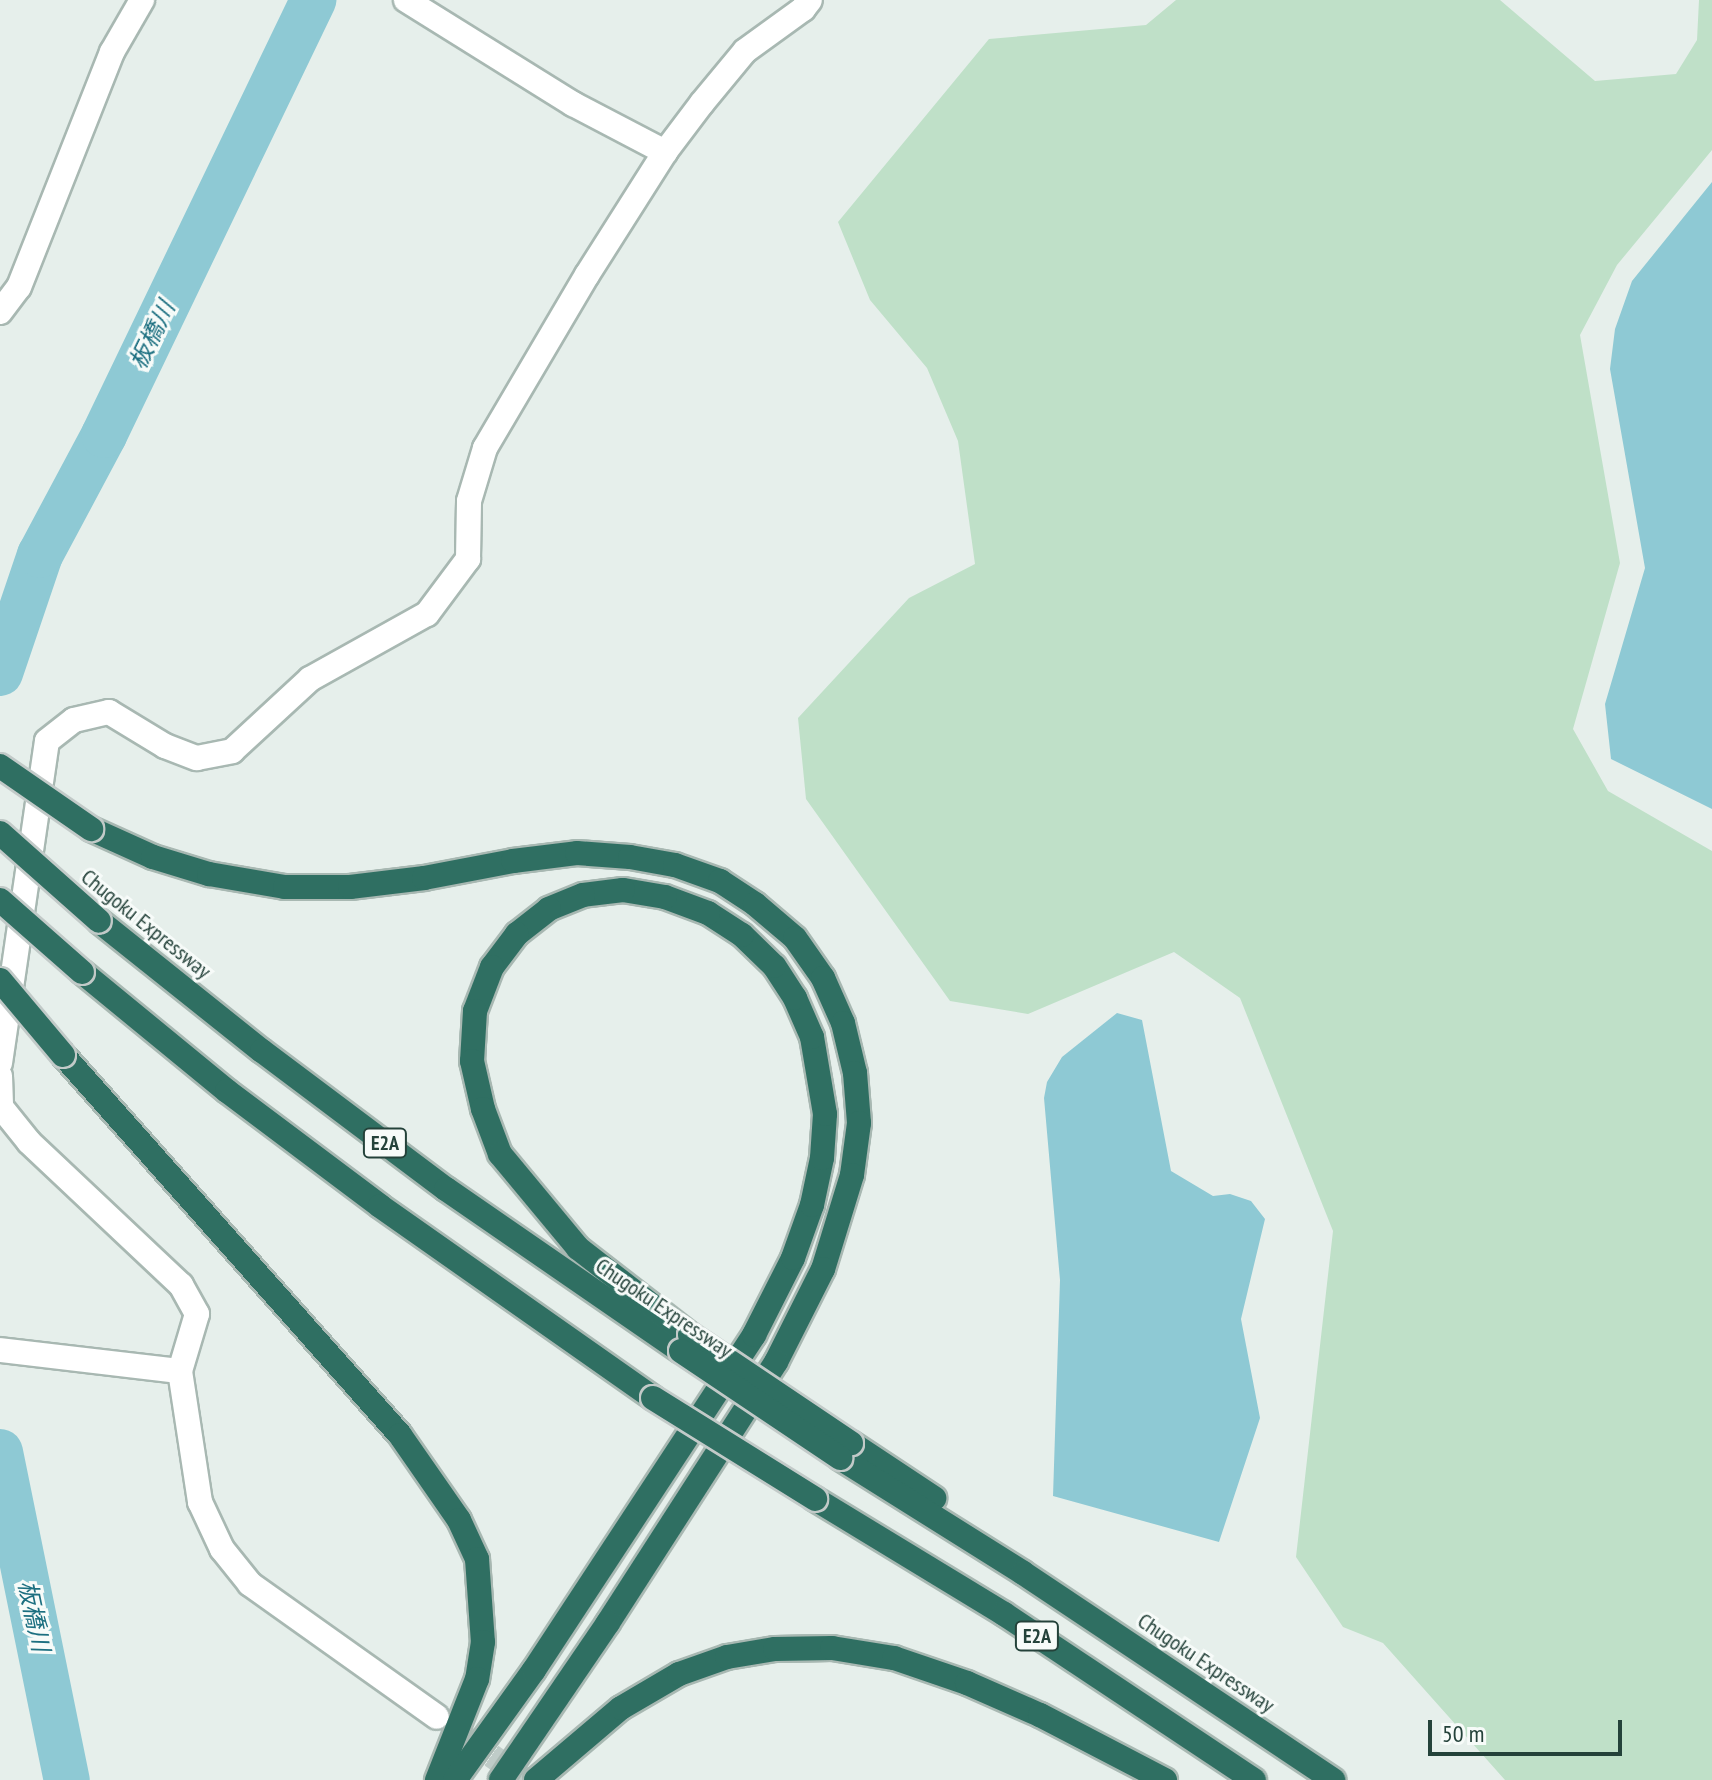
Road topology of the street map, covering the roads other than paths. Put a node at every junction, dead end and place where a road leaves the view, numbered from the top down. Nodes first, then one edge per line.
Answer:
1 (142, 0) edge
2 (406, 0) edge
3 (810, 0) edge
4 (665, 152) junction
5 (0, 312) edge
6 (0, 766) edge
7 (0, 833) edge
8 (0, 900) edge
9 (0, 980) edge
10 (0, 1063) edge
11 (0, 1076) edge
12 (686, 1343) junction
13 (0, 1350) edge
14 (180, 1371) junction
15 (437, 1717) dead end
16 (437, 1780) edge
17 (455, 1780) edge
18 (501, 1780) edge
19 (536, 1780) edge
20 (1165, 1780) edge
21 (1254, 1780) edge
22 (1333, 1780) edge

1 - 5 street
2 - 4 street
3 - 4 street
4 - 10 street
6 - 18 highway, bridge
7 - 12 highway, Chugoku Expressway / E2A, bridge
8 - 21 highway, E2A, bridge
9 - 16 highway, bridge
11 - 14 street
12 - 17 highway
12 - 22 highway, Chugoku Expressway / E2A, bridge
13 - 14 street
14 - 15 street
19 - 20 highway

